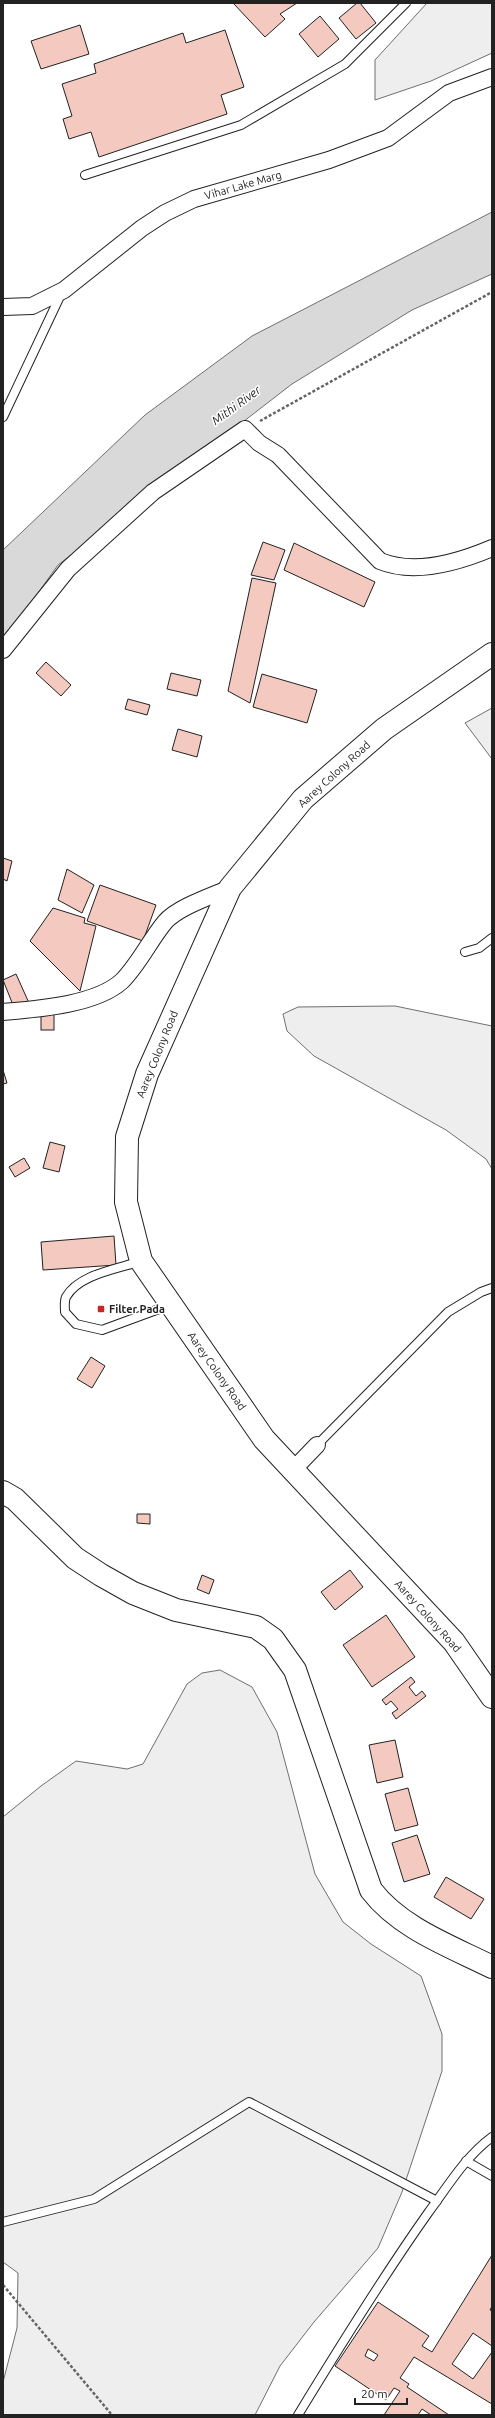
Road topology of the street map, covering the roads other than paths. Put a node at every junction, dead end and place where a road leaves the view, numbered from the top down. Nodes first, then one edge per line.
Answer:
1 (406, 3) edge
2 (492, 77) edge
3 (85, 175) dead end
4 (64, 290) junction
5 (3, 307) edge
6 (3, 417) edge
7 (492, 548) edge
8 (3, 650) edge
9 (492, 654) edge
10 (230, 888) junction
11 (492, 938) edge
12 (465, 952) dead end
13 (3, 1012) edge
14 (141, 1261) junction
15 (492, 1288) edge
16 (171, 1305) junction
17 (317, 1445) joint
18 (292, 1470) junction
19 (3, 1492) edge
20 (492, 1697) edge
21 (492, 1967) edge
22 (492, 2137) edge
23 (466, 2161) junction
24 (492, 2176) edge
25 (437, 2202) junction
26 (3, 2222) edge
27 (298, 2415) edge

1 - 3 lane
2 - 4 street, Vihar Lake Marg
4 - 5 street, Vihar Lake Marg
4 - 6 lane
7 - 8 street
9 - 10 main road, Aarey Colony Road
10 - 13 street
10 - 14 main road, Aarey Colony Road
11 - 12 lane
14 - 16 main road, Aarey Colony Road
14 - 16 lane
15 - 17 lane
16 - 18 main road, Aarey Colony Road
17 - 18 street
18 - 20 main road, Aarey Colony Road
19 - 21 main road
22 - 23 lane
23 - 24 lane
23 - 25 lane
25 - 26 lane
25 - 27 lane

